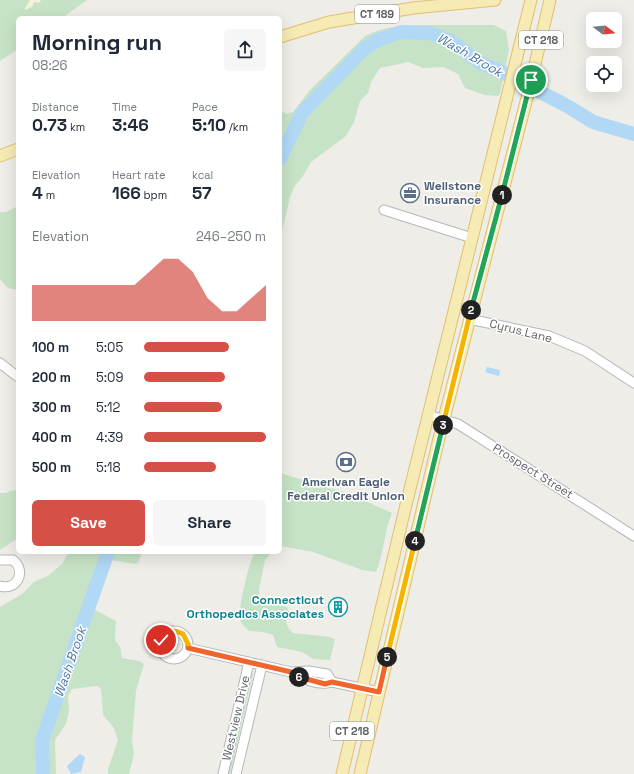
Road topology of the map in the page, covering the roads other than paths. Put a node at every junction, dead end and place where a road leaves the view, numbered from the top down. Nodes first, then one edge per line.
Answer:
1 (495, 0) edge
2 (531, 0) edge
3 (550, 0) edge
4 (282, 35) edge
5 (16, 150) edge
6 (0, 156) edge
7 (384, 210) dead end
8 (472, 238) junction
9 (469, 319) junction
10 (0, 363) edge
11 (16, 375) edge
12 (634, 383) edge
13 (428, 415) junction
14 (444, 420) junction
15 (634, 536) edge
16 (0, 560) edge
17 (0, 586) edge
18 (188, 648) dead end
19 (249, 662) junction
20 (262, 665) junction
21 (362, 688) junction
22 (379, 692) junction
23 (222, 774) edge
24 (236, 774) edge
25 (342, 774) edge
26 (360, 774) edge

1 - 4 main road, CT 189
2 - 8 main road, CT 218
3 - 9 main road, CT 218
5 - 6 main road
7 - 8 street
8 - 13 main road, CT 218
9 - 12 street, Cyrus Lane
9 - 14 main road, CT 218
10 - 11 street
13 - 14 street, Prospect Street
13 - 21 main road, CT 218
14 - 15 street, Prospect Street
14 - 22 main road, CT 218
16 - 17 street
18 - 19 street
19 - 20 street
19 - 23 street, Westview Drive
20 - 21 street
20 - 24 street, Westview Drive
21 - 22 street
21 - 25 main road, CT 218
22 - 26 main road, CT 218

